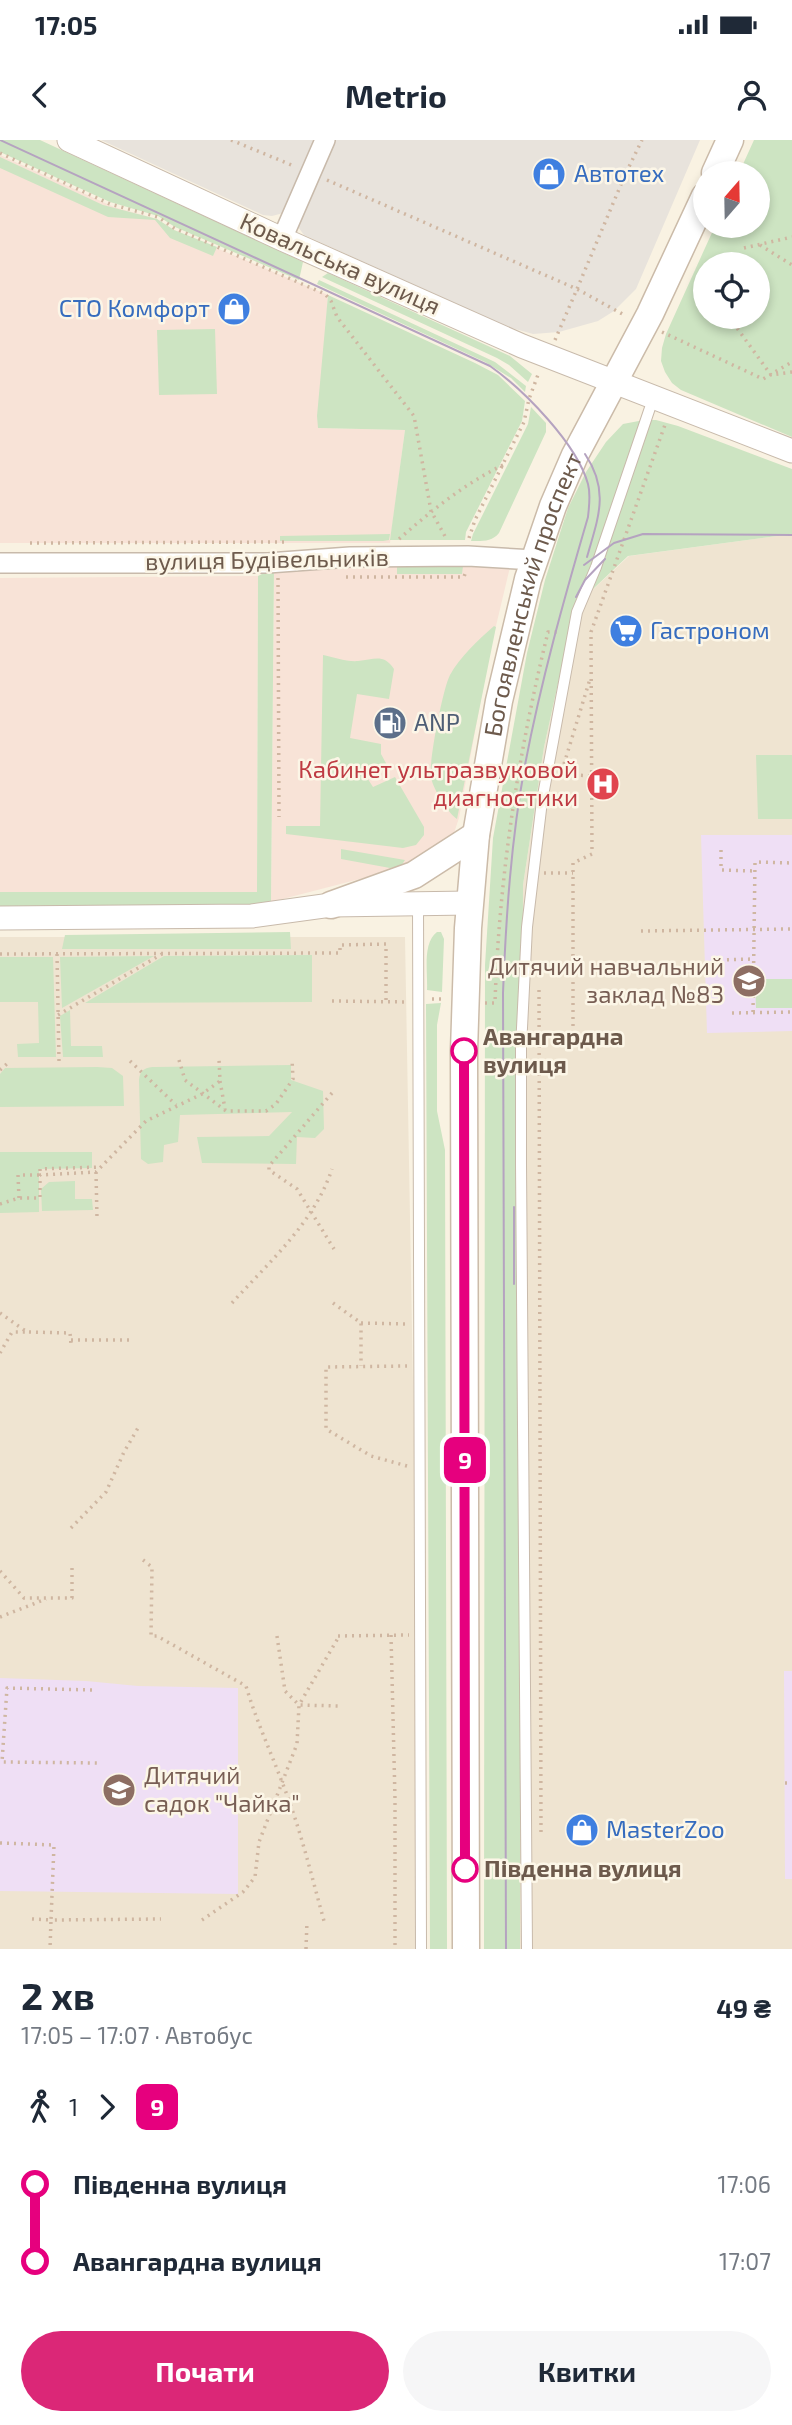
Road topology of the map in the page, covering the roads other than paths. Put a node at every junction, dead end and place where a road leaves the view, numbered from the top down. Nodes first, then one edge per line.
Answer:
1 (69, 140) edge
2 (325, 140) edge
3 (730, 140) edge
4 (720, 161) edge
5 (693, 222) edge
6 (282, 239) junction
7 (614, 381) junction
8 (664, 400) junction
9 (792, 451) edge
10 (534, 560) junction
11 (0, 563) edge
12 (476, 835) junction
13 (418, 903) junction
14 (470, 903) junction
15 (331, 905) junction
16 (0, 918) edge
17 (421, 1949) edge
18 (466, 1949) edge
19 (527, 1949) edge

1 - 6 street, Ковальська вулиця
2 - 6 street
3 - 4 main road
5 - 7 main road, Богоявленський проспект
6 - 7 street, Ковальська вулиця
7 - 8 street
7 - 10 main road, Богоявленський проспект
8 - 9 street
8 - 19 lane
10 - 11 street, вулиця Будівельників
10 - 12 main road, Богоявленський проспект
12 - 14 main road, Богоявленський проспект
12 - 15 main road
13 - 14 street
13 - 15 street
13 - 17 lane
14 - 18 main road, Богоявленський проспект
15 - 16 street

